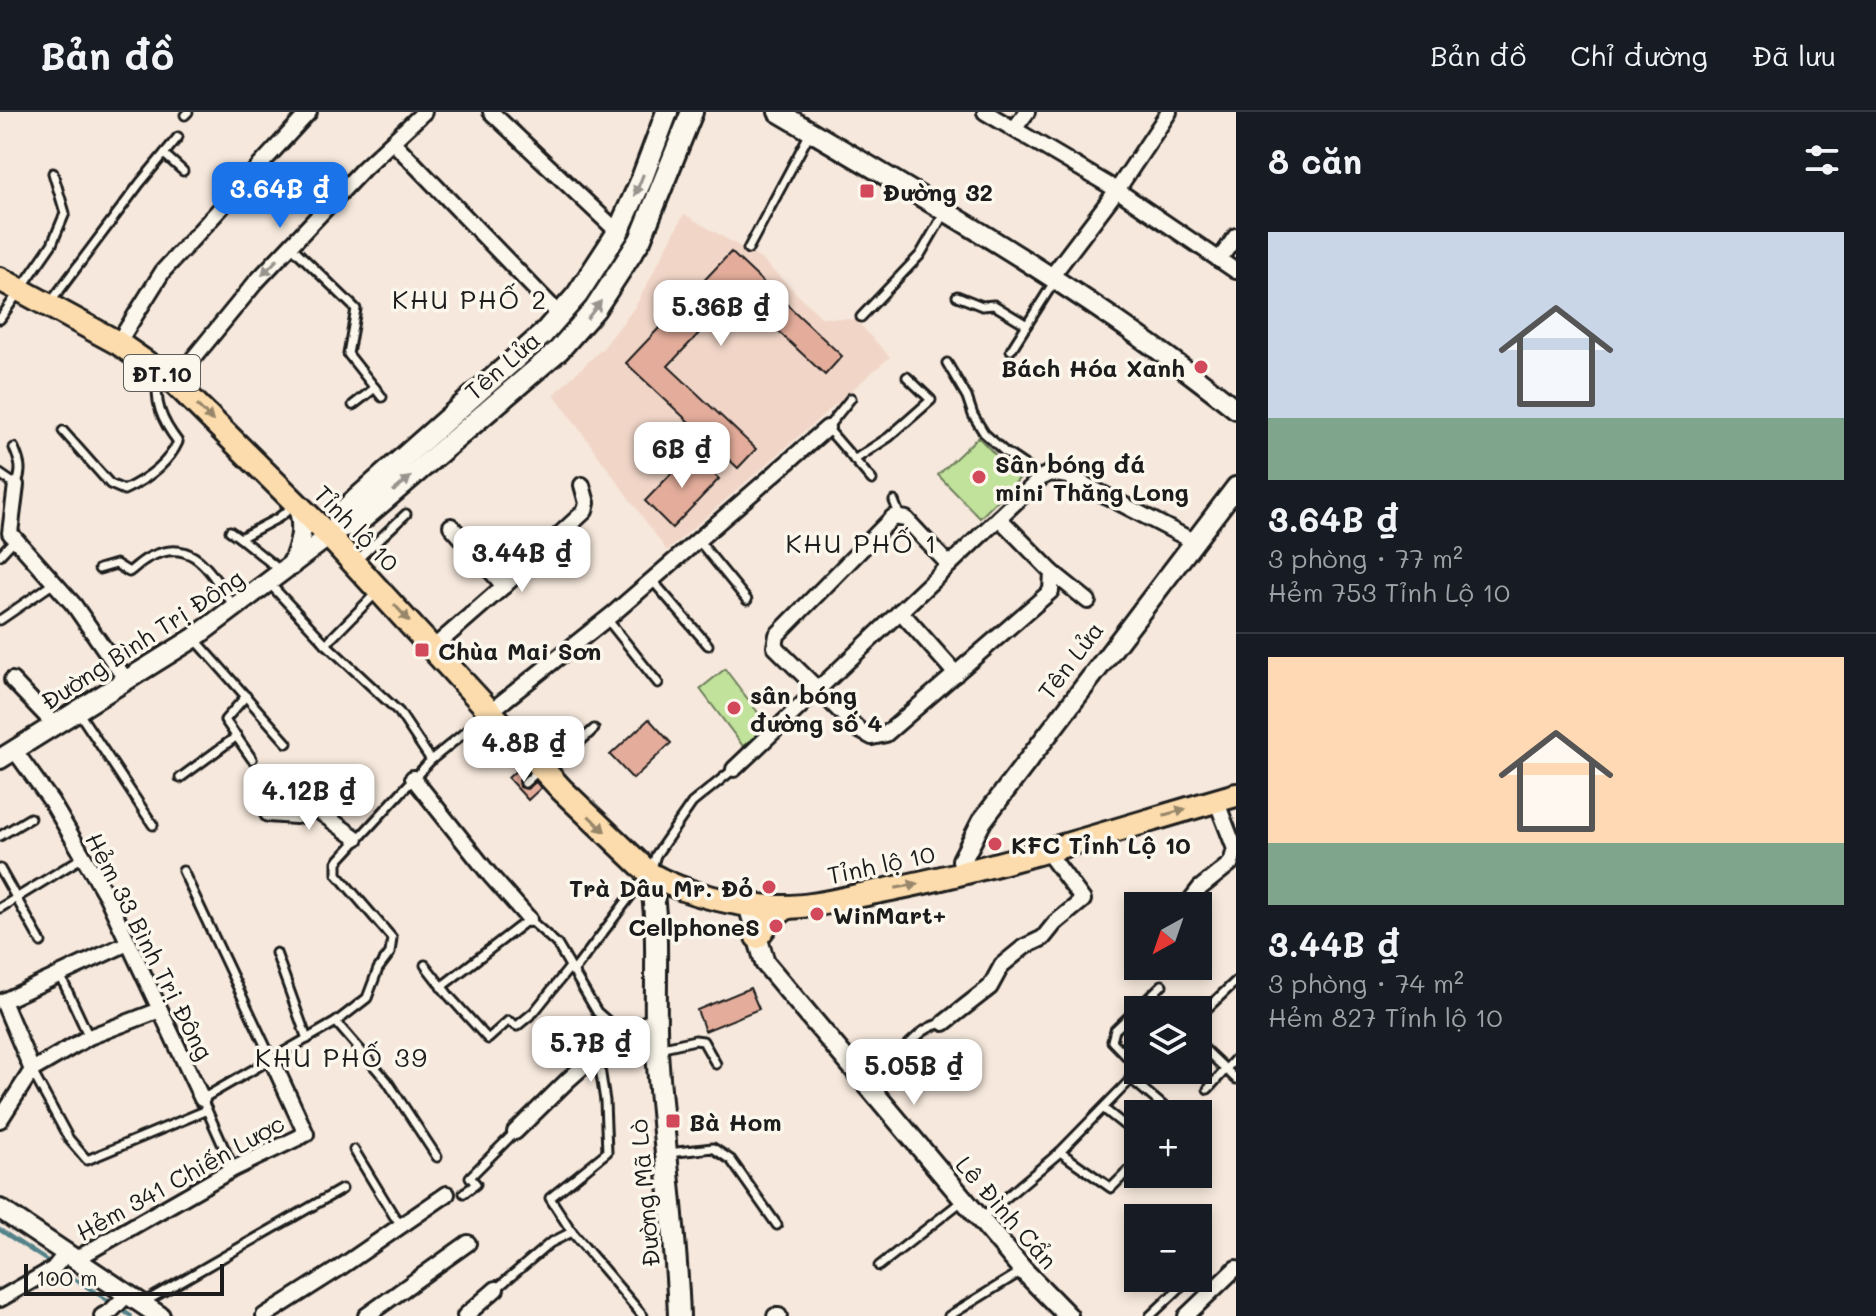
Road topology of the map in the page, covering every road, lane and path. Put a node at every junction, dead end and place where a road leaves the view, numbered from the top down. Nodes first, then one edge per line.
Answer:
1 (309, 112) edge
2 (424, 112) edge
3 (491, 112) edge
4 (667, 112) edge
5 (692, 112) edge
6 (778, 112) edge
7 (985, 112) edge
8 (1027, 112) edge
9 (1169, 112) edge
10 (806, 123) edge
11 (1014, 129) junction
12 (178, 137) dead end
13 (393, 142) junction
14 (164, 154) junction
15 (183, 171) dead end
16 (53, 173) dead end
17 (1117, 190) junction
18 (945, 212) junction
19 (618, 232) junction
20 (1236, 236) edge
21 (291, 246) junction
22 (748, 249) dead end
23 (1219, 260) junction
24 (1236, 271) edge
25 (0, 279) edge
26 (1053, 279) junction
27 (21, 290) junction
28 (957, 296) dead end
29 (49, 304) junction
30 (560, 315) junction
31 (861, 317) dead end
32 (0, 319) edge
33 (1027, 325) junction
34 (118, 343) junction
35 (1011, 350) dead end
36 (947, 363) dead end
37 (167, 377) junction
38 (907, 377) dead end
39 (375, 388) junction
40 (382, 397) dead end
41 (851, 398) dead end
42 (353, 405) dead end
43 (1236, 409) edge
44 (827, 428) junction
45 (63, 431) dead end
46 (14, 448) dead end
47 (854, 460) junction
48 (0, 474) edge
49 (1042, 477) junction
50 (872, 480) dead end
51 (16, 485) junction
52 (582, 485) dead end
53 (1236, 487) edge
54 (894, 501) dead end
55 (297, 504) junction
56 (406, 514) dead end
57 (900, 517) junction
58 (999, 518) junction
59 (451, 526) dead end
60 (230, 531) dead end
61 (334, 531) junction
62 (240, 538) junction
63 (15, 539) junction
64 (698, 540) junction
65 (1193, 541) junction
66 (0, 555) edge
67 (355, 562) junction
68 (949, 565) junction
69 (99, 569) dead end
70 (1052, 572) junction
71 (281, 574) junction
72 (652, 580) junction
73 (54, 583) junction
74 (504, 586) junction
75 (380, 589) junction
76 (747, 600) dead end
77 (1088, 601) dead end
78 (236, 608) junction
79 (900, 611) junction
80 (607, 619) junction
81 (0, 620) edge
82 (194, 638) junction
83 (326, 644) junction
84 (708, 645) dead end
85 (433, 648) junction
86 (956, 674) junction
87 (12, 680) dead end
88 (126, 680) junction
89 (658, 683) dead end
90 (817, 691) junction
91 (246, 696) junction
92 (77, 710) junction
93 (491, 711) junction
94 (55, 725) junction
95 (594, 729) dead end
96 (237, 736) junction
97 (287, 743) dead end
98 (7, 755) edge
99 (252, 759) dead end
100 (431, 760) junction
101 (734, 769) joint
102 (544, 770) junction
103 (180, 778) dead end
104 (413, 778) junction
105 (525, 783) dead end
106 (1226, 798) edge
107 (268, 814) dead end
108 (30, 818) dead end
109 (153, 825) dead end
110 (0, 836) edge
111 (356, 838) junction
112 (1046, 850) junction
113 (83, 857) junction
114 (1233, 866) edge
115 (0, 869) edge
116 (183, 871) dead end
117 (965, 872) junction
118 (650, 874) junction
119 (1197, 892) edge
120 (18, 898) junction
121 (748, 905) junction
122 (787, 907) junction
123 (0, 908) edge
124 (529, 919) junction
125 (757, 937) junction
126 (41, 942) dead end
127 (128, 943) junction
128 (276, 953) dead end
129 (425, 965) dead end
130 (571, 970) junction
131 (60, 975) junction
132 (1236, 981) edge
133 (1162, 985) dead end
134 (441, 987) junction
135 (1151, 996) edge
136 (1212, 1004) edge
137 (160, 1010) junction
138 (658, 1019) junction
139 (1124, 1021) edge
140 (336, 1022) junction
141 (944, 1023) joint
142 (621, 1033) junction
143 (89, 1037) junction
144 (307, 1039) junction
145 (657, 1049) junction
146 (598, 1053) junction
147 (1124, 1053) edge
148 (1212, 1056) edge
149 (1236, 1058) edge
150 (272, 1060) junction
151 (716, 1064) dead end
152 (1225, 1069) junction
153 (32, 1070) junction
154 (862, 1079) junction
155 (1236, 1079) edge
156 (1125, 1084) edge
157 (1137, 1084) edge
158 (1208, 1089) dead end
159 (1156, 1100) edge
160 (204, 1104) junction
161 (1104, 1109) junction
162 (0, 1120) edge
163 (1124, 1125) edge
164 (515, 1132) joint
165 (354, 1150) dead end
166 (1060, 1152) junction
167 (666, 1153) junction
168 (437, 1157) dead end
169 (233, 1169) junction
170 (1124, 1175) edge
171 (342, 1189) dead end
172 (464, 1193) dead end
173 (447, 1194) dead end
174 (964, 1200) junction
175 (0, 1209) edge
176 (981, 1219) junction
177 (403, 1225) junction
178 (777, 1225) dead end
179 (572, 1232) junction
180 (468, 1243) dead end
181 (71, 1256) junction
182 (879, 1266) dead end
183 (1236, 1268) edge
184 (1023, 1270) junction
185 (496, 1289) joint
186 (1175, 1292) edge
187 (0, 1299) edge
188 (130, 1299) junction
189 (106, 1314) edge
190 (160, 1316) edge
191 (264, 1316) edge
192 (366, 1316) edge
193 (465, 1316) edge
194 (643, 1316) edge
195 (679, 1316) edge
196 (949, 1316) edge
197 (1068, 1316) edge
198 (1150, 1316) edge
199 (1186, 1316) edge

1 - 34 street
2 - 13 street
3 - 19 street
4 -> 19 main road, Tên Lửa
61 -> 5 main road, Tên Lửa
6 - 10 street
7 - 11 street
8 - 11 street
9 - 17 street
10 - 18 street
10 - 22 lane
11 - 17 street
12 - 14 lane
13 - 21 street
13 - 30 street
14 - 15 lane
14 - 29 lane
16 - 27 lane
17 - 23 street
17 - 26 street
18 - 26 street
18 - 31 lane
19 - 30 main road, Tên Lửa
20 - 23 street
21 -> 37 street
21 - 39 lane
23 - 24 street
25 - 27 main road, Tỉnh lộ 10 / ĐT.10
26 - 33 lane
26 - 43 street
27 - 29 main road, Tỉnh lộ 10 / ĐT.10
27 - 32 lane
28 - 33 lane
29 - 34 main road, Tỉnh lộ 10 / ĐT.10
30 - 61 main road, Tên Lửa
33 - 35 lane
34 - 37 main road, Tỉnh lộ 10 / ĐT.10
36 - 49 lane
37 - 45 lane
37 -> 55 main road, Tỉnh lộ 10 / ĐT.10
38 - 47 lane
39 - 40 lane
39 - 42 lane
41 - 44 lane
44 - 47 lane
44 - 64 street
46 - 51 lane
47 - 50 lane
48 - 51 lane
49 - 58 street
49 - 65 street
51 - 63 street
52 - 74 street
53 - 65 street, Tên Lửa
54 - 57 lane
55 - 61 main road, Tỉnh lộ 10 / ĐT.10
55 - 62 lane
55 - 71 street
56 - 67 lane
57 - 68 street
57 - 90 street
58 - 68 street
58 - 70 street
59 - 74 street
60 - 62 lane
61 - 67 main road, Tỉnh lộ 10 / ĐT.10
61 - 71 street, Đường Bình Trị Đông
62 - 71 lane
63 - 66 lane
63 - 73 street
64 - 72 street
64 - 76 lane
65 - 117 street, Tên Lửa
67 - 75 main road, Tỉnh lộ 10 / ĐT.10
68 - 79 street
69 - 78 lane
70 - 77 street
70 - 86 street
71 - 78 street, Đường Bình Trị Đông
71 - 83 lane
72 - 80 street
72 - 84 lane
73 - 81 lane
73 - 88 street
74 - 85 street
75 - 83 lane
75 -> 85 main road, Tỉnh lộ 10 / ĐT.10
78 - 82 street, Đường Bình Trị Đông
79 - 86 street
79 - 90 street
80 - 89 lane
80 - 93 street
82 - 88 street, Đường Bình Trị Đông
82 - 91 lane
83 - 100 lane
85 - 93 main road, Tỉnh lộ 10 / ĐT.10
86 - 90 street
87 - 94 street
88 - 92 street, Đường Bình Trị Đông
90 - 101 street
91 - 96 lane
91 - 97 lane
92 - 94 street, Đường Bình Trị Đông
92 - 109 lane
93 - 100 lane
93 - 102 main road, Tỉnh lộ 10 / ĐT.10
94 - 98 street, Đường Bình Trị Đông
95 - 102 lane
96 - 99 lane
96 - 103 lane
98 - 113 street, Hẻm 33 Bình Trị Đông
100 - 104 lane
101 - 118 lane
102 - 105 lane
102 -> 118 main road, Tỉnh lộ 10 / ĐT.10
104 - 111 lane
104 - 124 street
112 -> 106 main road, Tỉnh lộ 10 / ĐT.10
106 - 114 street
107 - 111 street
108 - 110 lane
111 - 140 lane
112 - 117 main road, Tỉnh lộ 10 / ĐT.10
112 - 141 street
113 - 120 lane
113 - 127 street, Hẻm 33 Bình Trị Đông
114 - 119 street
115 - 120 lane
116 - 150 lane
122 -> 117 main road, Tỉnh lộ 10 / ĐT.10
118 - 121 main road, Tỉnh lộ 10 / ĐT.10
118 - 130 lane
118 - 138 main road, Đường Mã Lò
120 - 123 lane
120 - 126 lane
121 - 122 main road, Tỉnh lộ 10 / ĐT.10
121 - 125 street, Lê Đình Cẩn
122 - 125 main road
124 - 130 lane
124 - 134 lane
125 - 154 street, Lê Đình Cẩn
127 - 131 street
127 - 137 street, Hẻm 33 Bình Trị Đông
128 - 144 lane
129 - 134 lane
130 - 134 lane
130 - 142 lane
131 - 143 lane
131 - 153 street
132 - 136 lane
133 - 135 lane
137 - 143 street
137 - 160 street, Hẻm 33 Bình Trị Đông
138 - 142 street
138 - 145 main road, Đường Mã Lò
139 - 147 lane
140 - 144 lane
140 - 168 lane
141 - 154 lane
142 - 146 street
143 - 153 street
144 - 150 lane
145 - 151 lane
145 - 167 main road, Đường Mã Lò
146 - 164 street
146 - 179 lane
148 - 152 lane
149 - 152 lane
150 - 160 lane
150 - 169 street, Hẻm 341 Chiến Lược
152 - 155 lane
152 - 158 lane
153 - 160 lane
153 - 162 street
154 - 174 street, Lê Đình Cẩn
156 - 161 lane
157 - 159 lane
160 - 169 lane, Hẻm 33 Bình Trị Đông
161 - 163 lane
161 - 166 lane
164 - 172 lane
165 - 177 lane
166 - 170 lane
166 - 176 lane
167 - 178 lane
167 - 195 main road, Đường Mã Lò
169 - 181 street, Hẻm 341 Chiến Lược
171 - 188 lane
173 - 177 street
174 - 176 street, Lê Đình Cẩn
174 - 182 lane
175 - 181 street
176 - 184 street, Lê Đình Cẩn
177 - 191 street
179 - 185 lane
179 - 194 lane
180 - 192 street
181 - 187 street
181 - 188 street
183 - 199 street
184 - 196 lane
184 - 197 street, Lê Đình Cẩn
185 - 193 street
186 - 198 lane
188 - 189 street
188 - 190 street

